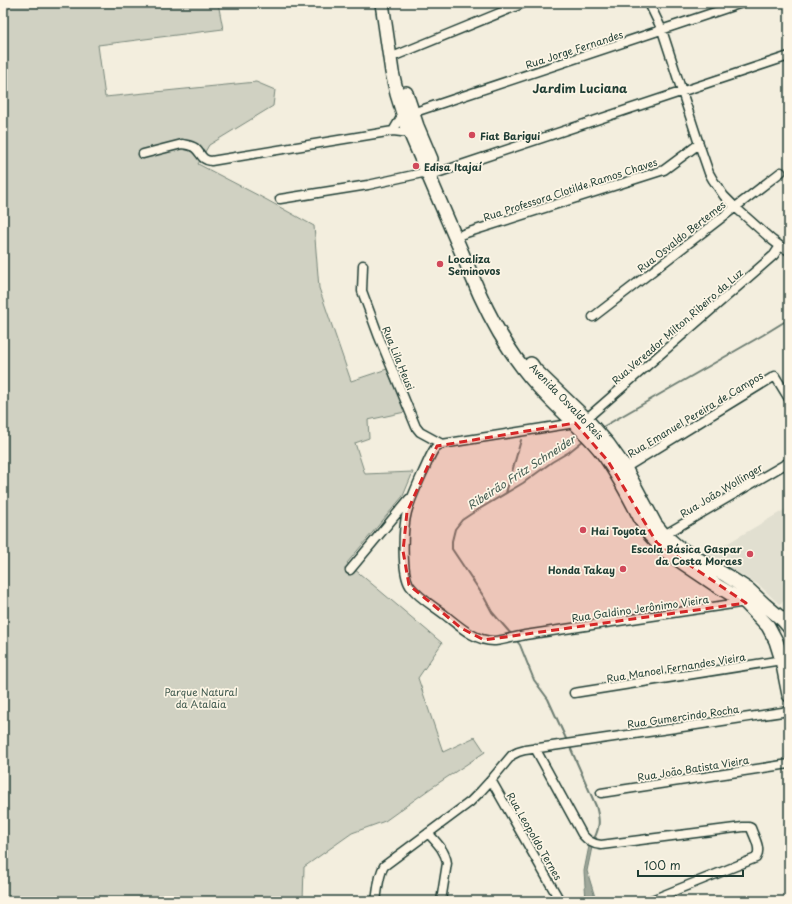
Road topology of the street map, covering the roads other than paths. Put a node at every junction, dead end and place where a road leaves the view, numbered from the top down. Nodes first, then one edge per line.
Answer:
1 (382, 3) edge
2 (390, 3) edge
3 (524, 3) edge
4 (649, 3) edge
5 (742, 3) edge
6 (513, 5) edge
7 (662, 30) junction
8 (397, 56) junction
9 (789, 56) edge
10 (682, 92) junction
11 (407, 113) junction
12 (392, 132) junction
13 (410, 133) junction
14 (699, 144) junction
15 (143, 154) dead end
16 (781, 172) dead end
17 (432, 173) junction
18 (280, 199) dead end
19 (735, 207) junction
20 (463, 234) junction
21 (780, 246) junction
22 (789, 251) edge
23 (363, 265) dead end
24 (593, 317) dead end
25 (789, 399) edge
26 (583, 424) junction
27 (598, 439) junction
28 (442, 444) junction
29 (789, 462) edge
30 (625, 468) junction
31 (414, 494) junction
32 (664, 536) junction
33 (350, 570) dead end
34 (752, 601) junction
35 (789, 627) edge
36 (789, 631) edge
37 (776, 641) junction
38 (782, 660) junction
39 (574, 693) dead end
40 (789, 695) edge
41 (789, 711) edge
42 (535, 748) junction
43 (789, 764) edge
44 (492, 780) junction
45 (601, 793) dead end
46 (428, 833) junction
47 (376, 901) edge
48 (441, 901) edge
49 (560, 901) edge
50 (649, 901) edge

1 - 11 main road, Avenida Osvaldo Reis
2 - 8 main road, Avenida Osvaldo Reis
3 - 6 street
4 - 7 street
5 - 7 street, Rua Jorge Fernandes
6 - 8 street
7 - 10 street
7 - 11 street, Rua Jorge Fernandes
8 - 11 main road, Avenida Osvaldo Reis
9 - 10 street
10 - 14 street
10 - 17 street
11 - 12 street
11 - 13 main road, Avenida Osvaldo Reis
11 - 17 main road, Avenida Osvaldo Reis
12 - 13 street
12 - 15 street
13 - 17 main road, Avenida Osvaldo Reis
14 - 19 street
14 - 20 street, Rua Professora Clotilde Ramos Chaves
16 - 19 street, Rua Osvaldo Bertemes
17 - 18 street
17 - 20 main road, Avenida Osvaldo Reis
17 - 26 main road, Avenida Osvaldo Reis
19 - 21 street
19 - 24 street, Rua Osvaldo Bertemes
20 - 26 main road, Avenida Osvaldo Reis
21 - 22 street
21 - 26 street, Rua Vereador Milton Ribeiro da Luz
23 - 28 street, Rua Lila Heusi
25 - 30 street, Rua Emanuel Pereira de Campos
26 - 27 main road, Avenida Osvaldo Reis
26 - 28 street
27 - 30 main road, Avenida Osvaldo Reis
27 - 34 main road, Avenida Osvaldo Reis
28 - 31 street
29 - 32 street, Rua João Wollinger
30 - 32 main road, Avenida Osvaldo Reis
31 - 33 street
31 - 34 street, Rua Galdino Jerônimo Vieira
32 - 34 main road, Avenida Osvaldo Reis
34 - 35 main road, Avenida Osvaldo Reis
34 - 37 main road, Avenida Osvaldo Reis
36 - 37 main road
37 - 38 main road, Avenida Osvaldo Reis
38 - 39 street, Rua Manoel Fernandes Vieira
38 - 40 main road, Avenida Osvaldo Reis
41 - 42 street, Rua Gumercindo Rocha
42 - 44 street, Rua Gumercindo Rocha
42 - 50 street
43 - 45 street, Rua João Batista Vieira
44 - 46 street, Rua Gumercindo Rocha
44 - 49 street, Rua Leopoldo Ternes
46 - 47 street, Rua Gumercindo Rocha
46 - 48 street

